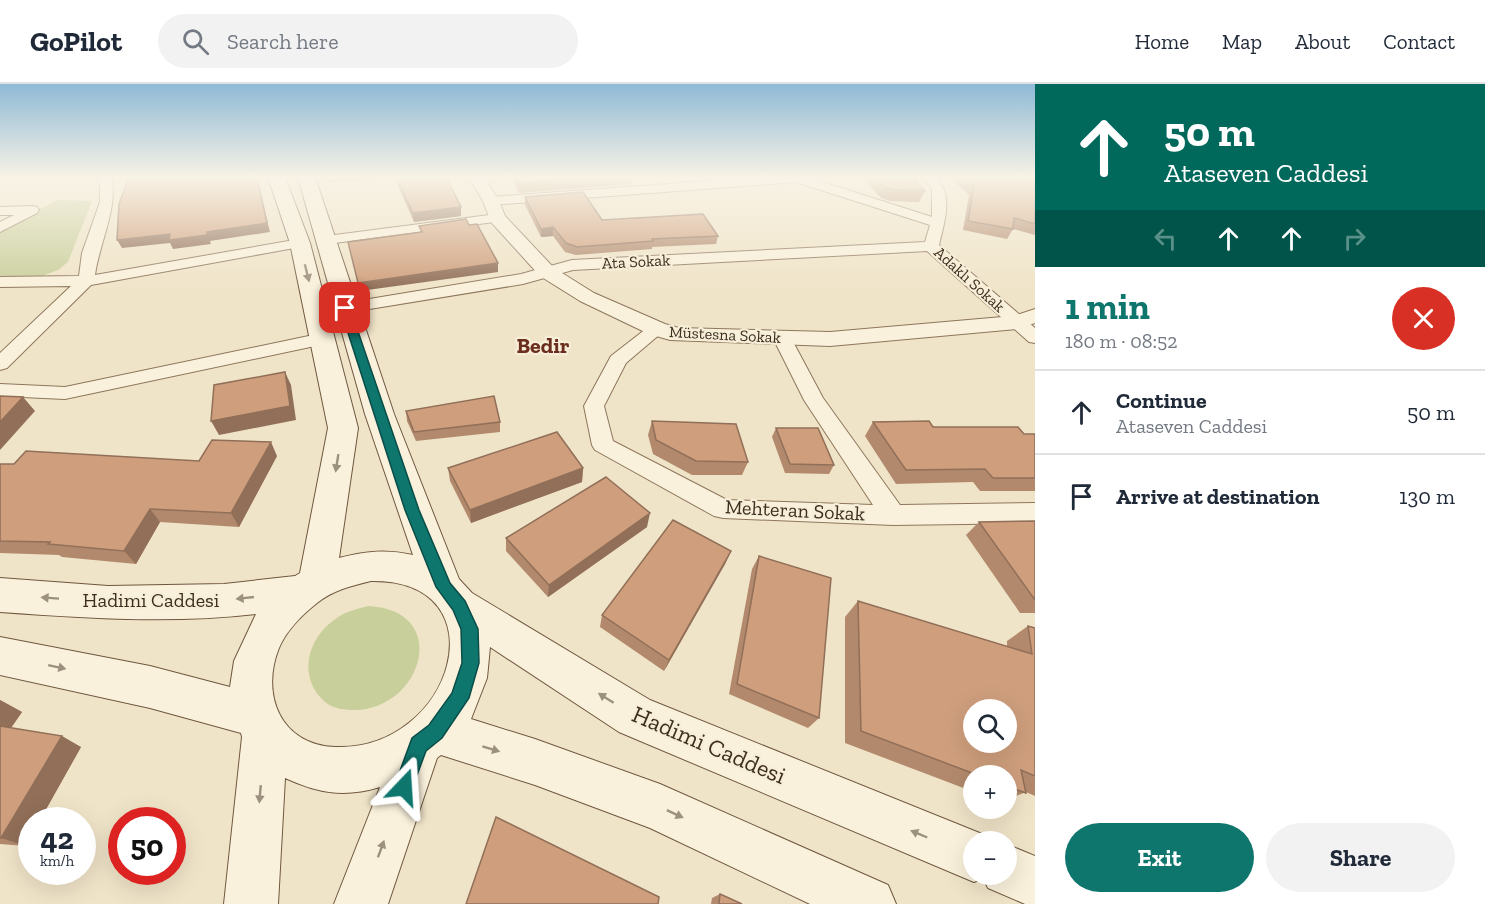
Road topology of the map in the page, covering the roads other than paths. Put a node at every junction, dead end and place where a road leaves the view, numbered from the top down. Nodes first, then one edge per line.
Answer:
1 (23, 215) edge
2 (103, 215) edge
3 (290, 215) edge
4 (319, 215) edge
5 (460, 215) edge
6 (499, 215) edge
7 (912, 215) edge
8 (939, 215) edge
9 (937, 223) junction
10 (0, 228) edge
11 (327, 240) junction
12 (300, 243) junction
13 (931, 246) junction
14 (547, 272) junction
15 (86, 281) junction
16 (0, 282) edge
17 (345, 308) junction
18 (1026, 319) edge
19 (657, 330) junction
20 (782, 338) junction
21 (1035, 338) edge
22 (323, 339) junction
23 (0, 364) edge
24 (0, 390) edge
25 (1035, 513) edge
26 (893, 515) junction
27 (310, 587) junction
28 (0, 595) edge
29 (452, 597) junction
30 (0, 656) edge
31 (260, 725) junction
32 (427, 738) junction
33 (963, 851) edge
34 (1017, 875) edge
35 (1035, 882) edge
36 (251, 904) edge
37 (361, 904) edge
38 (869, 904) edge

1 - 10 street
2 - 15 street
3 - 12 main road
4 - 11 main road
5 - 11 street
6 - 14 street, Müstesna Sokak
7 - 9 street
8 - 9 street, Adaklı Sokak
9 - 13 street, Adaklı Sokak
11 - 17 main road
12 - 15 street
12 -> 22 main road
13 - 14 street, Ata Sokak
13 - 18 street, Adaklı Sokak
14 - 17 street, Ata Sokak
14 - 19 street, Müstesna Sokak
15 - 16 street
15 - 23 street
17 - 29 main road
18 - 20 street, Müstesna Sokak
18 - 21 street, Adaklı Sokak
19 - 20 street, Müstesna Sokak
19 - 26 street, Mehteran Sokak
20 - 26 street
22 - 24 street
22 -> 27 main road
25 - 26 street, Mehteran Sokak
27 -> 28 main road, Hadimi Caddesi
27 - 29 main road
27 - 31 main road
29 - 32 main road
33 -> 29 main road, Hadimi Caddesi
30 -> 31 main road
31 - 32 main road
31 -> 36 main road
37 -> 32 main road
32 -> 38 main road
34 - 35 main road

